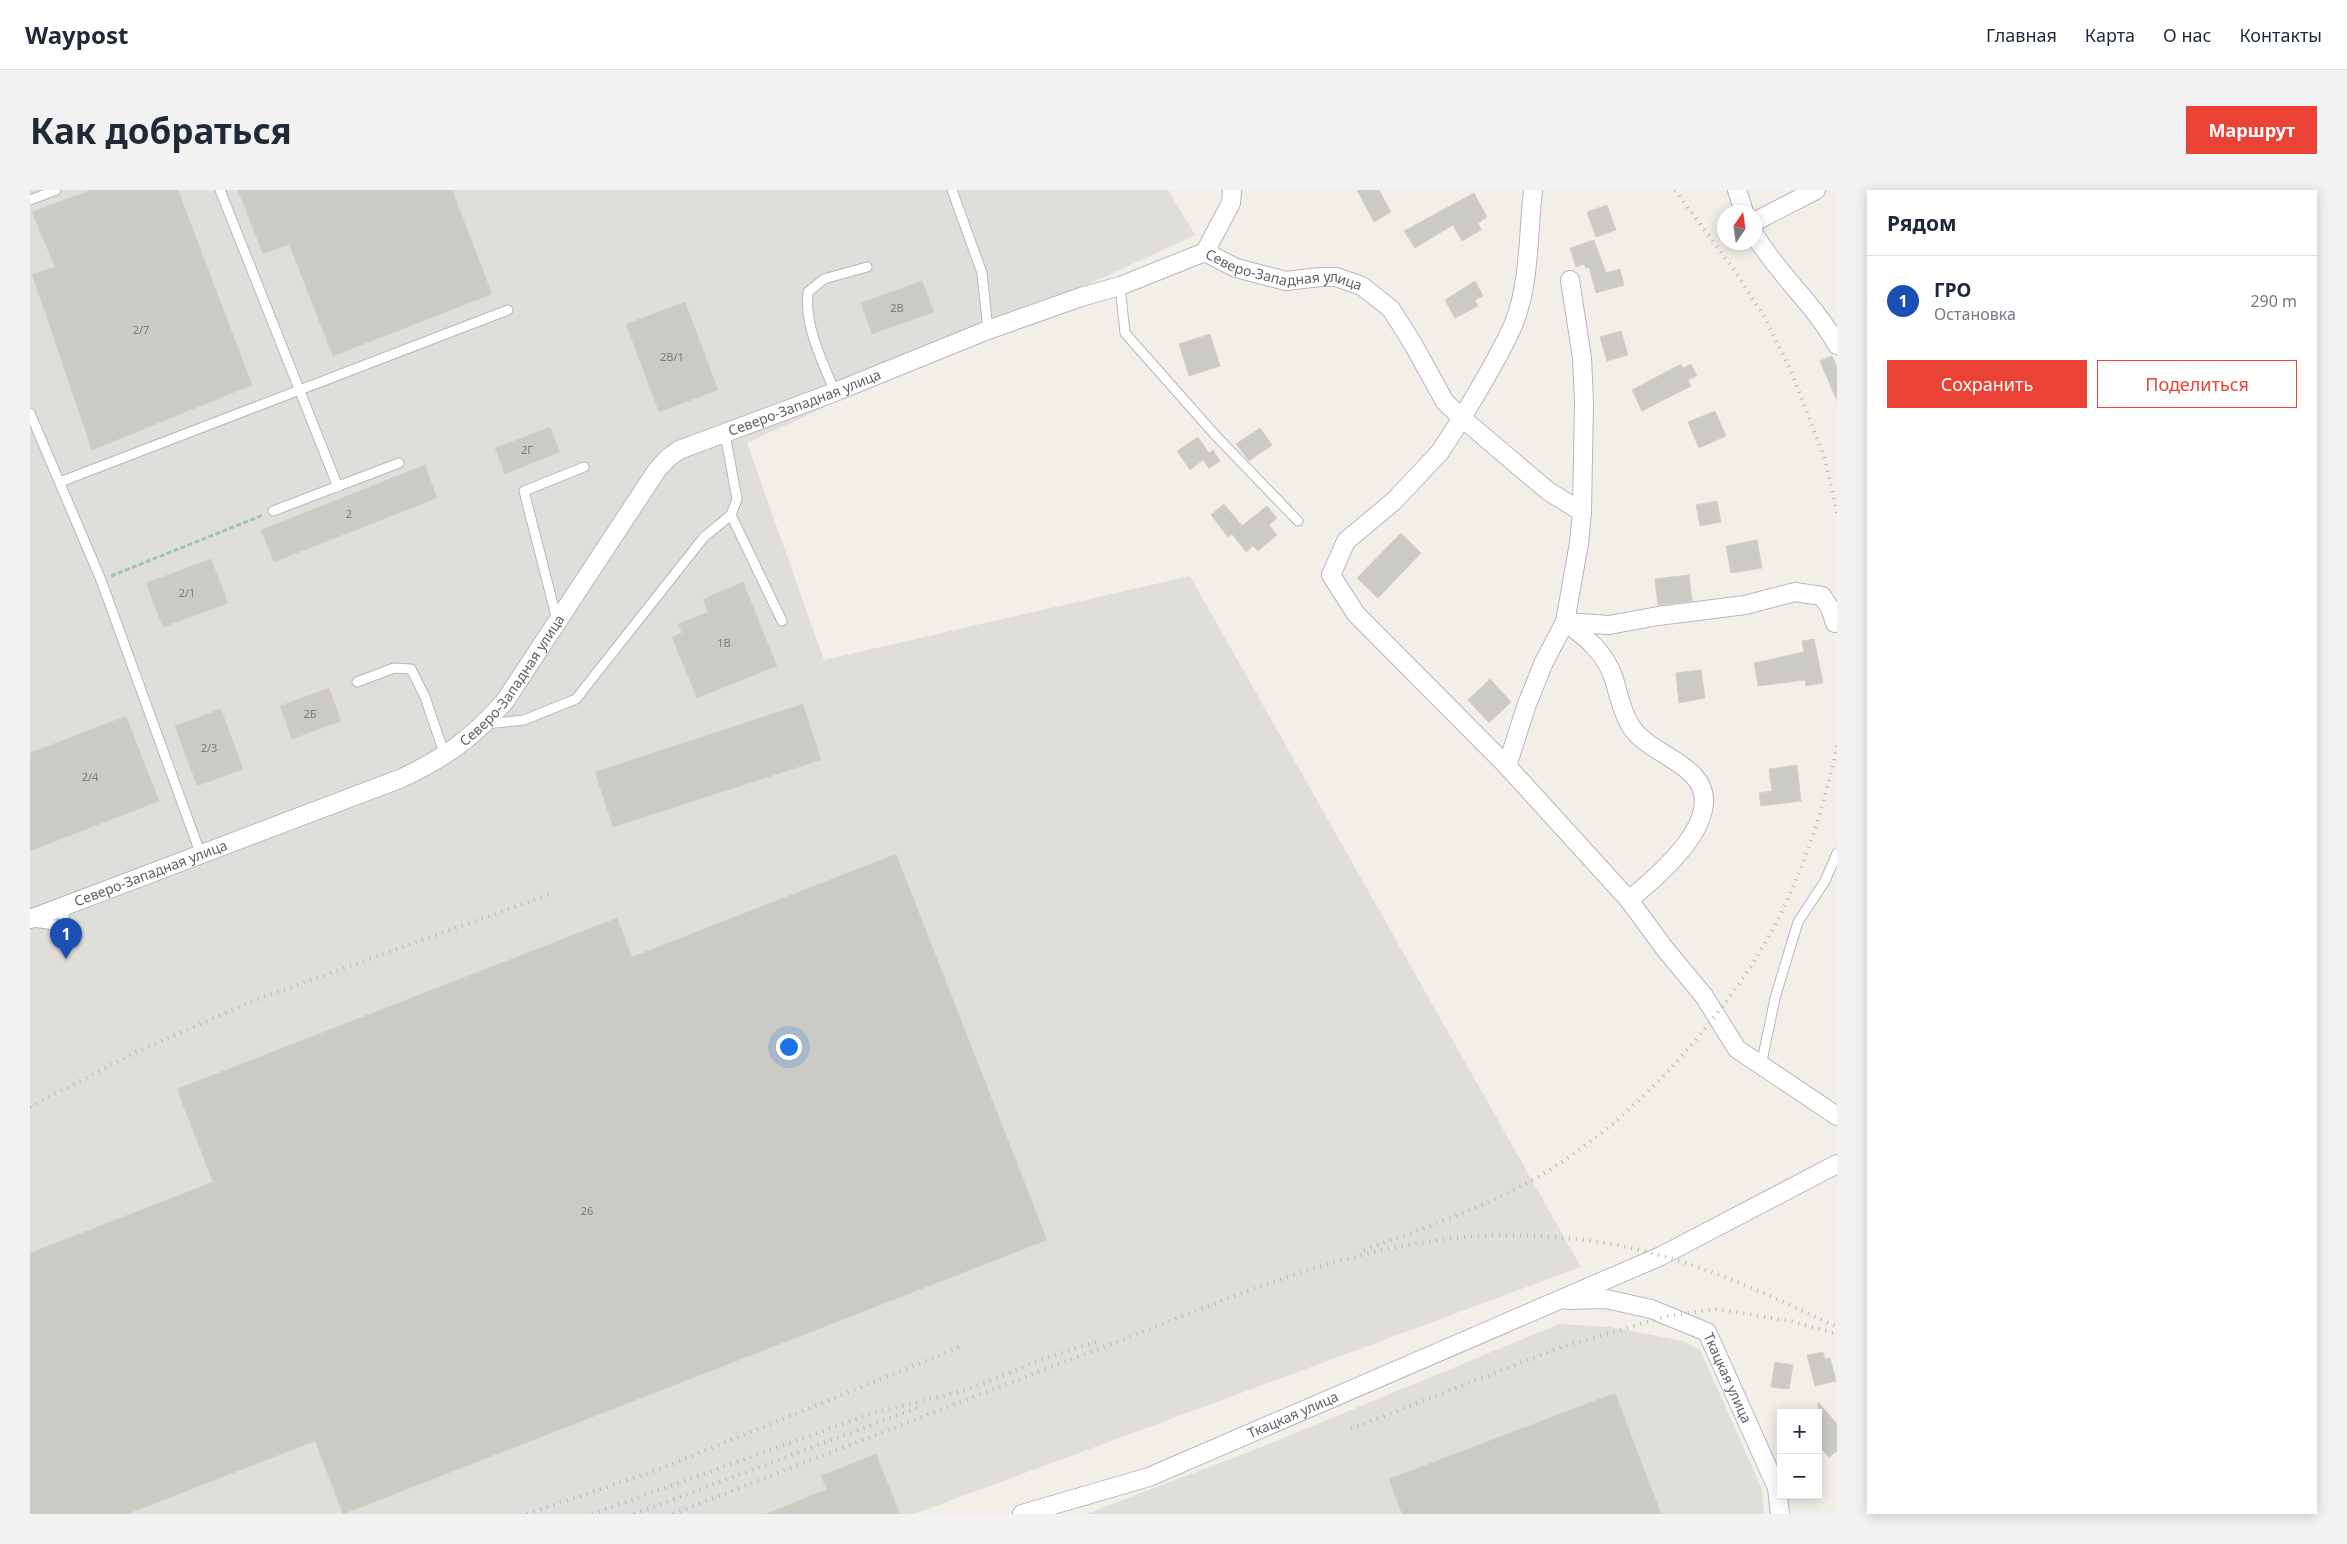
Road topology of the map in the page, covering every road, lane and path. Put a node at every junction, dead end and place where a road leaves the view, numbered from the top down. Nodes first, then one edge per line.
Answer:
1 (56, 190) edge
2 (220, 190) edge
3 (952, 190) edge
4 (1232, 190) edge
5 (1533, 190) edge
6 (1737, 190) edge
7 (1816, 190) edge
8 (30, 200) edge
9 (1742, 205) edge
10 (1762, 218) edge
11 (1762, 246) edge
12 (1205, 252) junction
13 (867, 266) dead end
14 (1570, 280) dead end
15 (1120, 286) junction
16 (508, 310) dead end
17 (988, 330) junction
18 (1837, 345) edge
19 (300, 391) junction
20 (835, 392) junction
21 (30, 413) edge
22 (1462, 418) junction
23 (726, 434) junction
24 (399, 463) dead end
25 (584, 467) dead end
26 (60, 482) junction
27 (338, 487) junction
28 (273, 511) joint
29 (1582, 512) junction
30 (732, 515) junction
31 (1298, 521) dead end
32 (101, 580) junction
33 (558, 621) junction
34 (782, 622) dead end
35 (1565, 622) junction
36 (1835, 622) dead end
37 (357, 682) dead end
38 (485, 724) junction
39 (445, 756) junction
40 (1507, 766) junction
41 (1837, 853) edge
42 (201, 855) junction
43 (1629, 900) junction
44 (30, 920) edge
45 (1761, 1066) junction
46 (1837, 1116) edge
47 (1837, 1164) edge
48 (1556, 1300) junction
49 (1022, 1514) edge
50 (1780, 1514) edge

1 - 8 lane
2 - 19 lane
3 - 17 lane
4 - 12 street
5 - 22 street
6 - 9 street
7 - 10 street
11 - 18 street
12 - 15 street, Северо-Западная улица
12 - 22 street, Северо-Западная улица
13 - 20 lane
14 - 29 street
15 - 17 street, Северо-Западная улица
15 - 31 lane
16 - 19 lane
17 - 20 street, Северо-Западная улица
19 - 26 lane
19 - 27 lane
20 - 23 street, Северо-Западная улица
21 - 26 lane
22 - 29 street, Северо-Западная улица
22 - 40 street
23 - 30 lane
23 - 33 street, Северо-Западная улица
24 - 27 lane
25 - 33 lane
26 - 32 lane
27 - 28 lane
28 - 32 path
29 - 35 street
30 - 34 lane
30 - 38 lane
32 - 42 lane
33 - 38 street, Северо-Западная улица
35 - 36 street
35 - 40 street
35 - 43 street
37 - 39 lane
38 - 39 street, Северо-Западная улица
39 - 42 street, Северо-Западная улица
40 - 43 street
41 - 45 lane
42 - 44 street, Северо-Западная улица
43 - 45 street
45 - 46 street
47 - 48 street, Ткацкая улица
48 - 49 street, Ткацкая улица
48 - 50 street, Ткацкая улица

